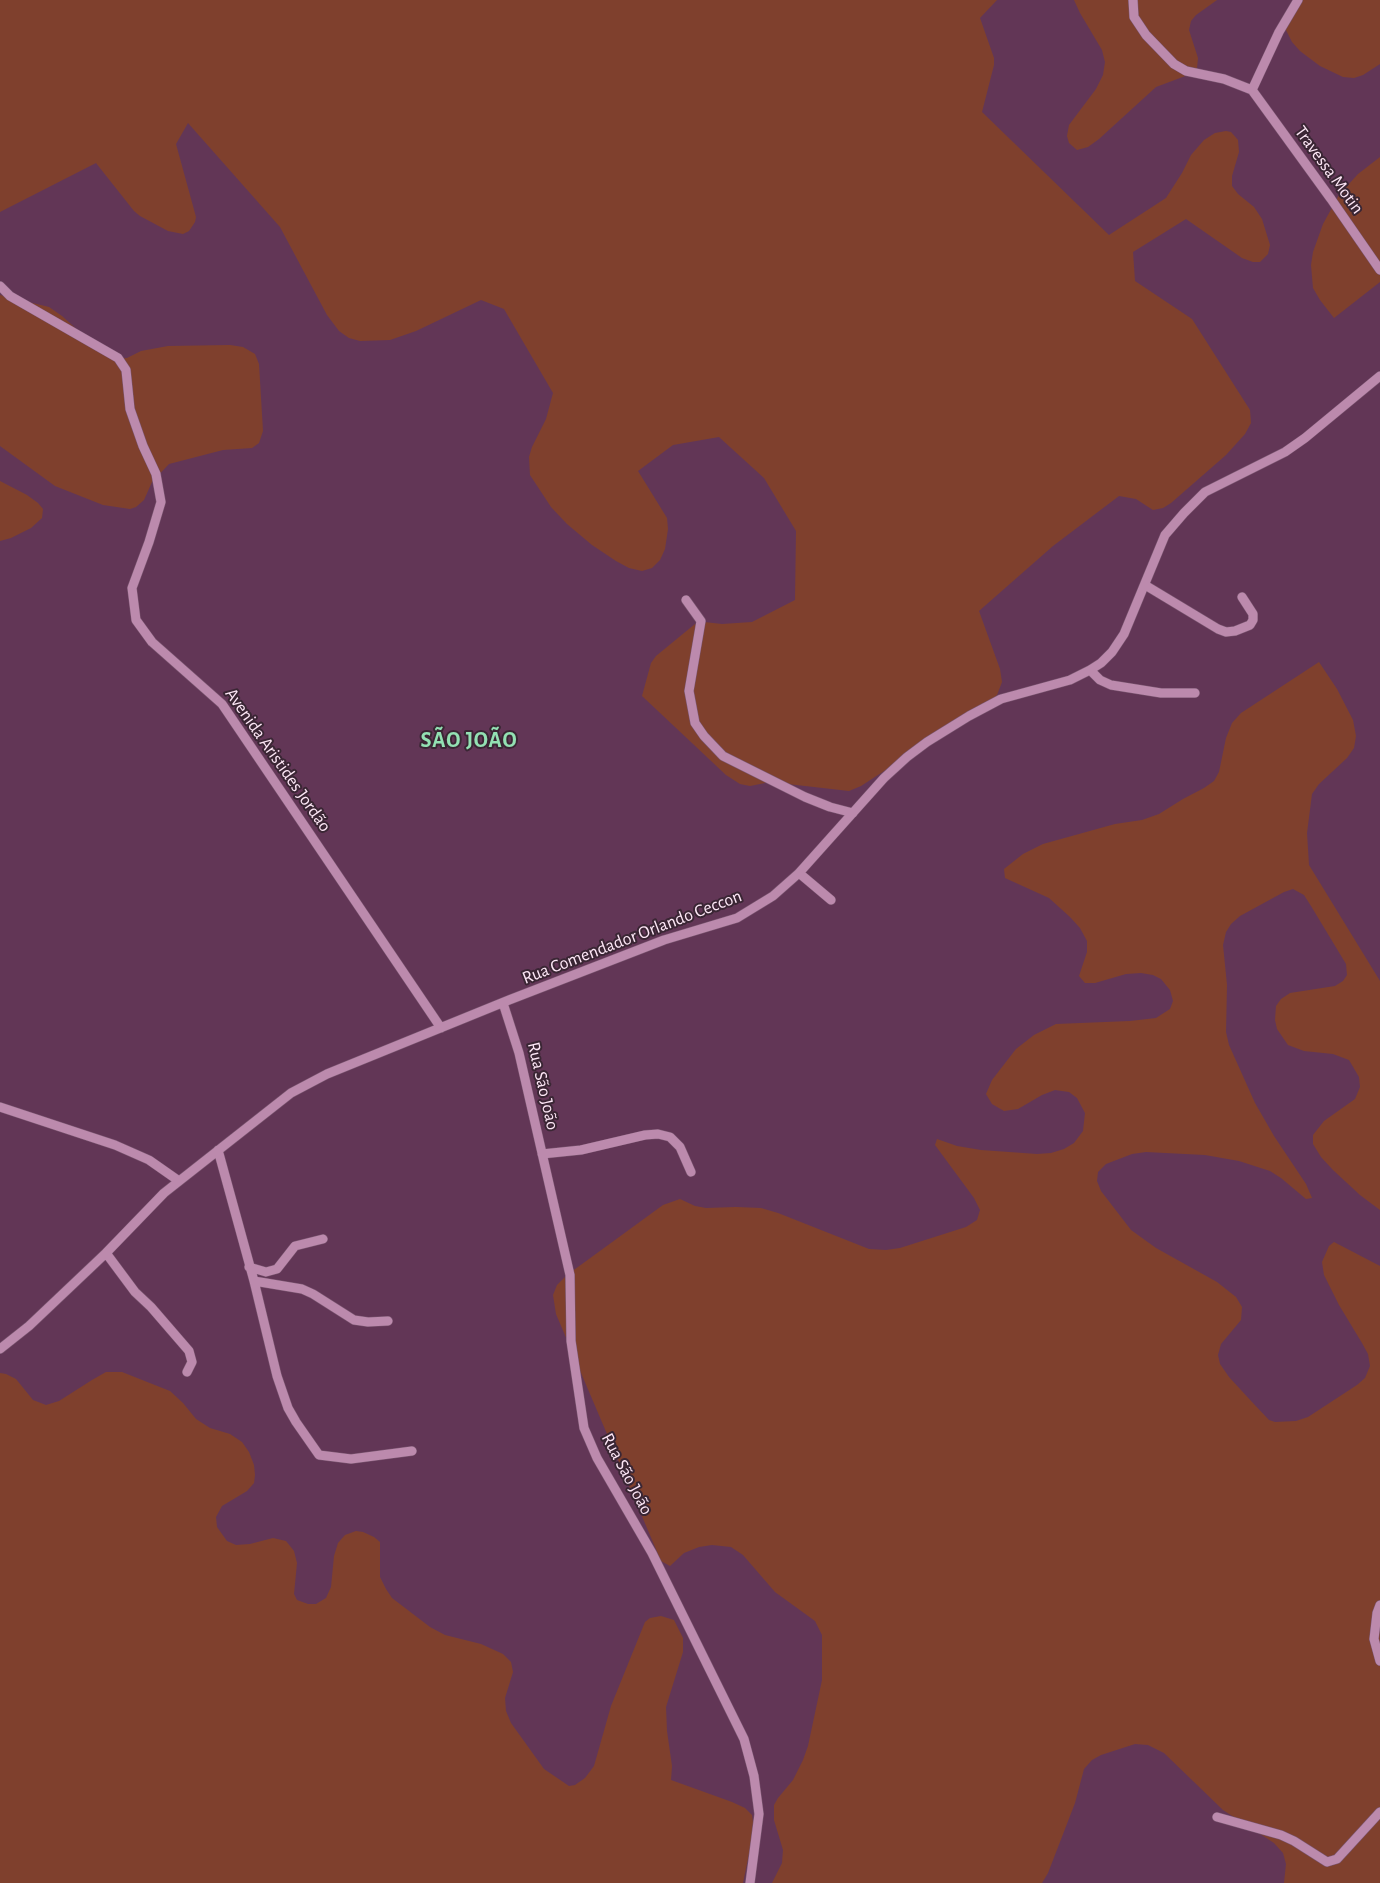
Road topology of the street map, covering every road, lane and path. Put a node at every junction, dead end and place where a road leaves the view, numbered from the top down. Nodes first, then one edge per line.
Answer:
1 (1134, 0) edge
2 (1298, 0) edge
3 (1252, 90) junction
4 (1380, 270) edge
5 (0, 286) edge
6 (1380, 376) edge
7 (1145, 585) junction
8 (1242, 597) dead end
9 (686, 600) dead end
10 (1090, 670) junction
11 (1195, 692) dead end
12 (853, 813) junction
13 (800, 873) junction
14 (831, 900) dead end
15 (503, 1003) junction
16 (441, 1028) junction
17 (0, 1107) edge
18 (218, 1150) junction
19 (542, 1154) junction
20 (691, 1172) dead end
21 (179, 1181) junction
22 (322, 1239) dead end
23 (106, 1253) junction
24 (249, 1267) junction
25 (254, 1282) junction
26 (388, 1321) dead end
27 (0, 1349) edge
28 (188, 1372) dead end
29 (412, 1451) dead end
30 (1380, 1605) edge
31 (1380, 1661) edge
32 (1380, 1812) edge
33 (1217, 1817) dead end
34 (750, 1883) edge

1 - 3 street
2 - 3 street
3 - 4 street, Travessa Motin
5 - 16 street, Avenida Aristides Jordão
6 - 7 street, Rua Comendador Orlando Ceccon
7 - 8 street
7 - 10 street, Rua Comendador Orlando Ceccon
9 - 12 street
10 - 11 street
10 - 12 street, Rua Comendador Orlando Ceccon
12 - 13 street, Rua Comendador Orlando Ceccon
13 - 14 street
13 - 15 street, Rua Comendador Orlando Ceccon
15 - 16 street, Rua Comendador Orlando Ceccon
15 - 19 street, Rua São João
16 - 18 street, Rua Comendador Orlando Ceccon
17 - 21 street
18 - 21 street, Rua Comendador Orlando Ceccon
18 - 24 street
19 - 20 street
19 - 34 street, Rua São João
21 - 23 street, Rua Comendador Orlando Ceccon
22 - 24 street
23 - 27 street, Rua Comendador Orlando Ceccon
23 - 28 street
24 - 25 street
25 - 26 street
25 - 29 street
30 - 31 street
32 - 33 street

